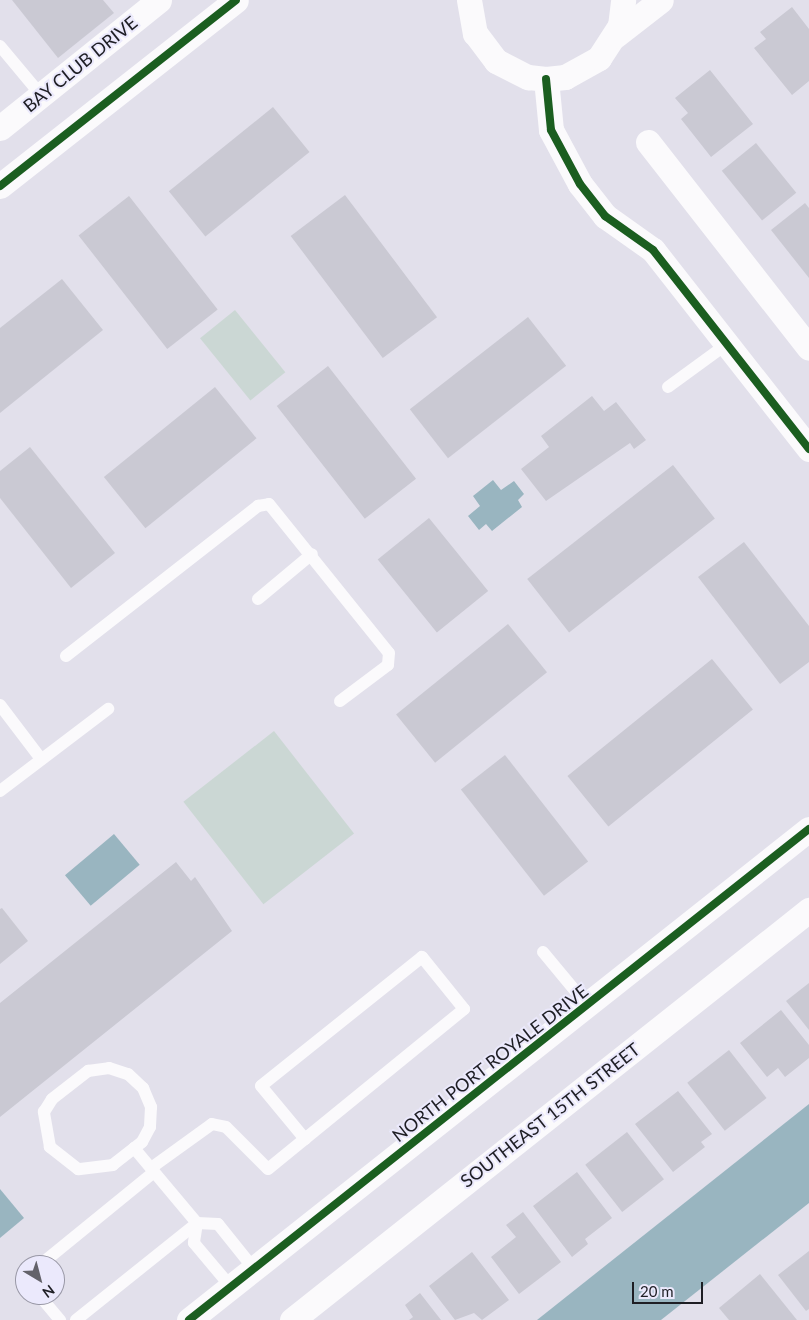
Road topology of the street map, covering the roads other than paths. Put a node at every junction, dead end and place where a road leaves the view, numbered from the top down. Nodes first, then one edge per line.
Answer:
1 (159, 0) edge
2 (236, 0) edge
3 (468, 0) edge
4 (623, 0) edge
5 (661, 0) edge
6 (615, 36) junction
7 (0, 46) edge
8 (546, 79) junction
9 (41, 95) junction
10 (0, 128) edge
11 (648, 142) dead end
12 (0, 186) edge
13 (727, 344) junction
14 (809, 348) edge
15 (668, 387) dead end
16 (809, 449) edge
17 (312, 554) junction
18 (258, 599) dead end
19 (66, 656) dead end
20 (340, 701) dead end
21 (0, 705) edge
22 (108, 709) dead end
23 (41, 759) junction
24 (0, 791) edge
25 (809, 829) edge
26 (809, 910) edge
27 (544, 952) dead end
28 (586, 1005) junction
29 (304, 1139) junction
30 (134, 1148) junction
31 (152, 1170) junction
32 (197, 1223) junction
33 (52, 1255) edge
34 (254, 1269) junction
35 (231, 1287) junction
36 (47, 1305) edge
37 (60, 1320) edge
38 (76, 1320) edge
39 (190, 1320) edge
40 (292, 1320) edge

1 - 9 street, BAY CLUB DRIVE
2 - 12 street
3 - 8 street
4 - 6 street
5 - 6 street
6 - 8 street
7 - 9 lane
8 - 13 street
9 - 10 street, BAY CLUB DRIVE
11 - 14 street
13 - 15 lane
13 - 16 street
17 - 18 lane
17 - 19 lane
17 - 20 lane
21 - 23 lane
22 - 23 lane
23 - 24 lane
25 - 28 street, NORTH PORT ROYALE DRIVE
26 - 40 street, SOUTHEAST 15TH STREET
27 - 28 lane
28 - 34 street, NORTH PORT ROYALE DRIVE
29 - 29 lane
29 - 31 lane
30 - 30 lane
30 - 31 lane
31 - 32 lane
31 - 33 lane
32 - 34 lane
32 - 35 lane
32 - 38 lane
34 - 35 street, NORTH PORT ROYALE DRIVE
35 - 39 street, NORTH PORT ROYALE DRIVE
36 - 37 lane

